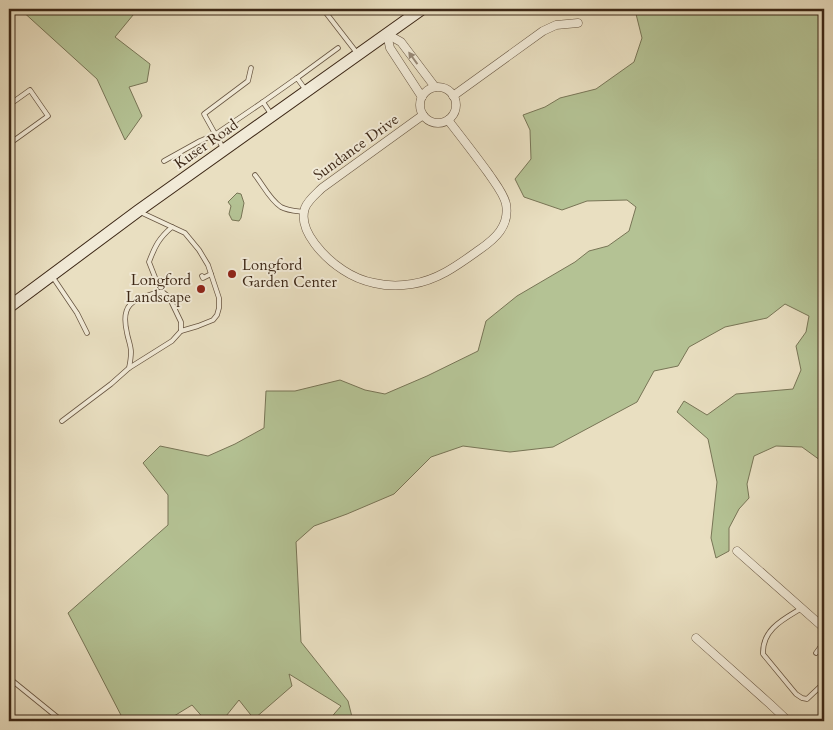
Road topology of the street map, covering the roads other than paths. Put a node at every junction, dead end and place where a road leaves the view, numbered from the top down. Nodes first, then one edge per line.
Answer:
1 (323, 9) edge
2 (422, 9) edge
3 (578, 23) dead end
4 (387, 34) junction
5 (338, 48) dead end
6 (358, 54) junction
7 (251, 68) dead end
8 (297, 78) junction
9 (435, 87) junction
10 (307, 91) junction
11 (453, 96) junction
12 (422, 97) junction
13 (263, 102) junction
14 (9, 105) edge
15 (423, 115) junction
16 (272, 116) junction
17 (448, 120) junction
18 (216, 134) junction
19 (9, 144) edge
20 (225, 150) junction
21 (164, 162) dead end
22 (255, 175) dead end
23 (138, 211) junction
24 (305, 212) junction
25 (172, 227) junction
26 (211, 274) junction
27 (51, 276) junction
28 (202, 276) dead end
29 (160, 290) junction
30 (9, 307) edge
31 (181, 331) junction
32 (87, 333) dead end
33 (129, 368) junction
34 (62, 421) dead end
35 (737, 551) dead end
36 (802, 608) junction
37 (824, 628) edge
38 (696, 638) dead end
39 (824, 642) edge
40 (816, 653) dead end
41 (9, 678) edge
42 (824, 683) edge
43 (62, 721) edge
44 (788, 721) edge

1 - 6 lane
2 - 4 street, Kuser Road
3 - 11 street
4 - 6 street, Kuser Road
9 -> 4 street
4 - 12 street, Sundance Drive
5 - 8 lane
6 - 10 street, Kuser Road
7 - 18 lane
8 - 10 lane
8 - 13 lane
9 - 11 street
9 - 12 street
10 - 16 street, Kuser Road
11 - 17 street
12 - 15 street, Sundance Drive
13 - 16 lane
13 - 18 lane
14 - 19 lane
15 - 17 street
15 - 24 street, Sundance Drive
16 - 20 street, Kuser Road
17 - 24 street
18 - 20 lane
18 - 21 lane
20 - 23 street, Kuser Road
22 - 24 lane
23 - 25 lane
23 - 27 street, Kuser Road
25 - 26 lane
25 - 29 lane
26 - 28 lane
26 - 31 lane
27 - 30 street, Kuser Road
27 - 32 lane
29 - 31 lane
29 - 33 lane
31 - 33 lane
33 - 34 lane
35 - 36 street
36 - 37 street
36 - 42 lane
38 - 44 street
39 - 40 lane
41 - 43 lane

